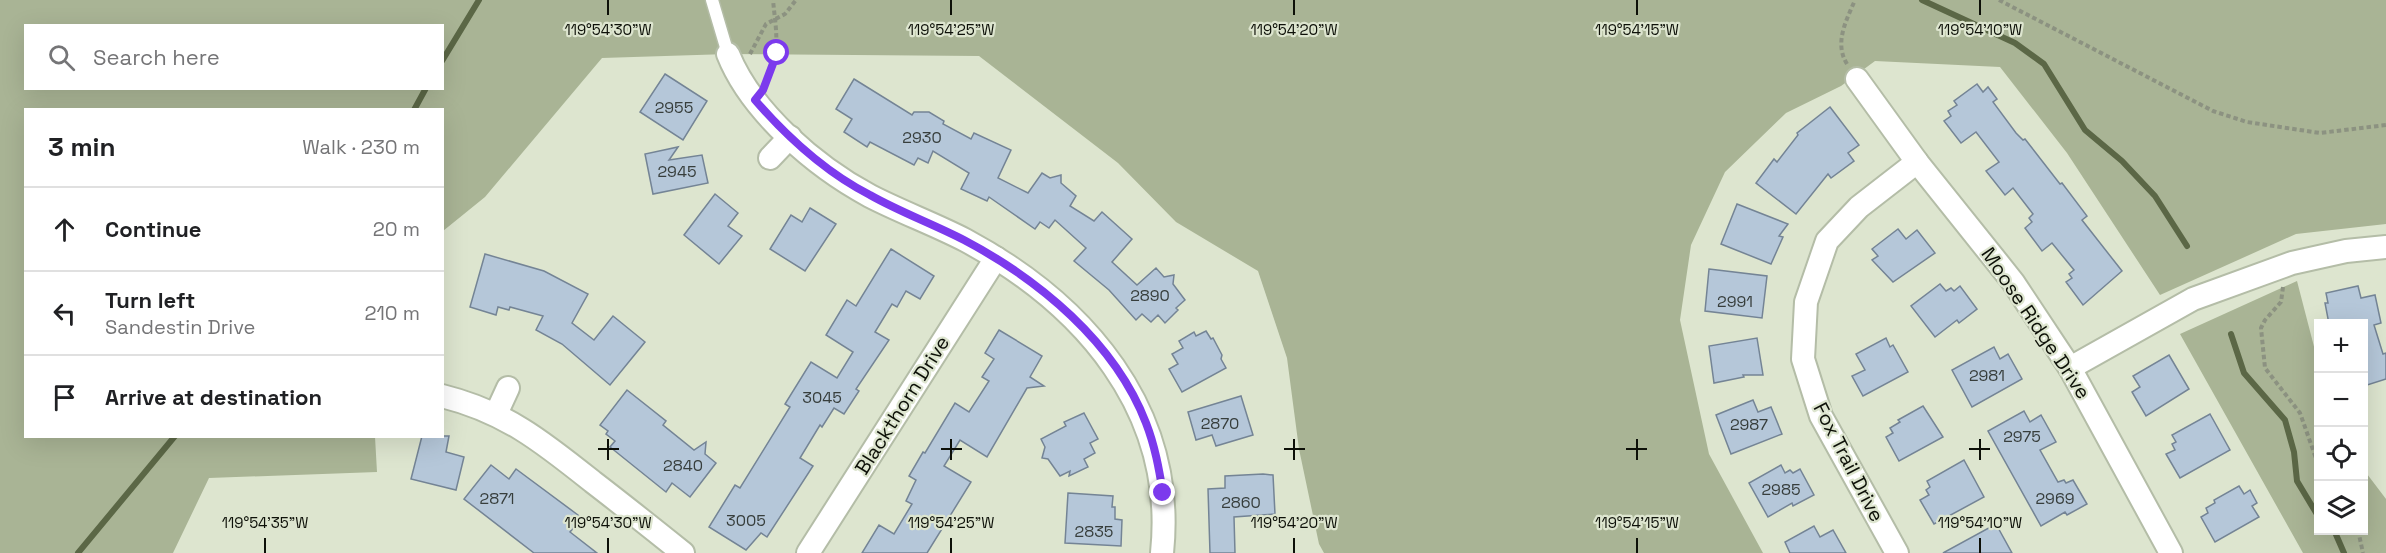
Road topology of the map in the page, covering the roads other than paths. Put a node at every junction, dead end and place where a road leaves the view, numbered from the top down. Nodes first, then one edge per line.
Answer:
1 (712, 0) edge
2 (732, 64) joint
3 (1857, 79) road end
4 (790, 137) junction
5 (771, 158) dead end
6 (1917, 162) junction
7 (2386, 247) edge
8 (996, 258) junction
9 (2070, 368) junction
10 (508, 388) dead end
11 (444, 396) edge
12 (496, 414) junction
13 (683, 553) edge
14 (808, 553) edge
15 (1162, 553) edge
16 (1897, 553) edge
17 (2171, 553) edge

1 - 2 lane
2 - 4 street
3 - 6 street, Moose Ridge Drive
4 - 5 street
4 - 8 street
6 - 9 street, Moose Ridge Drive
6 - 16 street, Fox Trail Drive
7 - 9 street
8 - 14 street, Blackthorn Drive
8 - 15 street
9 - 17 street, Moose Ridge Drive
10 - 12 street
11 - 12 street
12 - 13 street

